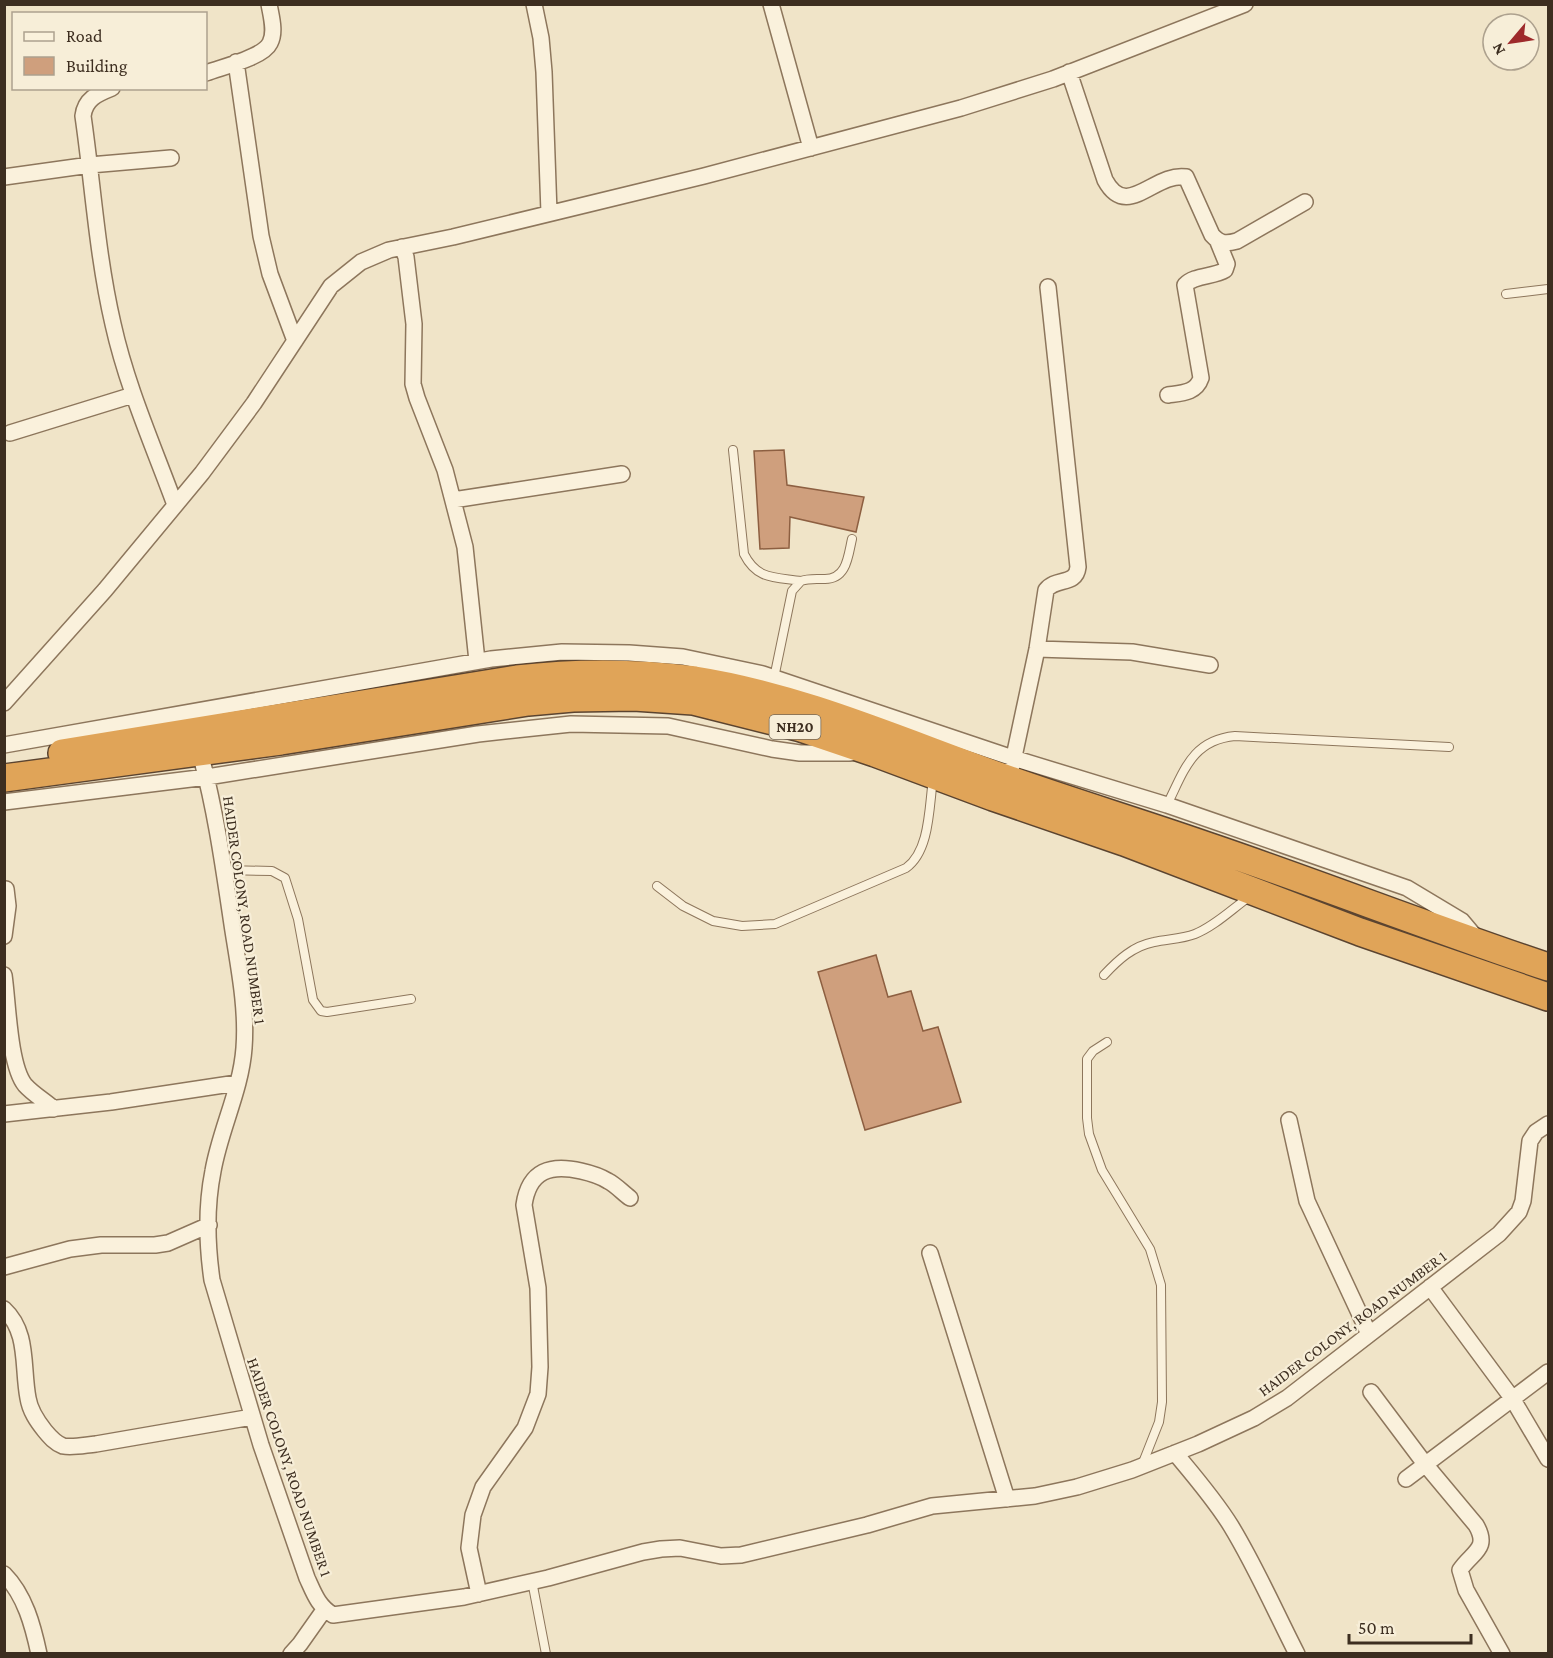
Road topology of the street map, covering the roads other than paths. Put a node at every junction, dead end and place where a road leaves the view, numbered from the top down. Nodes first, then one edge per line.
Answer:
1 (269, 4) edge
2 (534, 4) edge
3 (771, 4) edge
4 (1245, 4) edge
5 (236, 62) junction
6 (1069, 72) junction
7 (207, 73) edge
8 (108, 90) edge
9 (811, 148) junction
10 (171, 158) dead end
11 (90, 165) junction
12 (4, 177) edge
13 (1305, 202) dead end
14 (549, 213) junction
15 (1218, 242) junction
16 (402, 247) junction
17 (1048, 287) dead end
18 (1548, 289) edge
19 (1506, 294) dead end
20 (295, 341) junction
21 (133, 395) junction
22 (1168, 395) dead end
23 (10, 433) dead end
24 (733, 450) dead end
25 (622, 474) dead end
26 (453, 500) junction
27 (175, 505) junction
28 (852, 539) dead end
29 (801, 580) junction
30 (1037, 649) junction
31 (477, 661) junction
32 (1210, 664) dead end
33 (774, 678) junction
34 (4, 702) edge
35 (4, 745) edge
36 (1449, 747) dead end
37 (4, 762) edge
38 (203, 765) junction
39 (934, 775) junction
40 (4, 778) edge
41 (1009, 780) junction
42 (4, 802) edge
43 (1167, 805) junction
44 (224, 870) junction
45 (657, 886) dead end
46 (6, 889) dead end
47 (1256, 892) junction
48 (4, 936) edge
49 (1482, 944) junction
50 (1548, 967) edge
51 (4, 975) edge
52 (1104, 975) dead end
53 (1548, 997) edge
54 (411, 999) dead end
55 (1107, 1042) dead end
56 (237, 1083) junction
57 (54, 1109) junction
58 (4, 1114) edge
59 (1288, 1120) dead end
60 (1548, 1124) edge
61 (630, 1198) dead end
62 (209, 1225) junction
63 (930, 1253) dead end
64 (4, 1267) edge
65 (1430, 1287) junction
66 (4, 1309) edge
67 (1369, 1334) junction
68 (1548, 1372) edge
69 (1371, 1392) dead end
70 (1512, 1398) junction
71 (252, 1417) junction
72 (1175, 1453) junction
73 (1548, 1459) edge
74 (1425, 1464) junction
75 (1142, 1467) junction
76 (1406, 1479) dead end
77 (1007, 1499) junction
78 (4, 1574) edge
79 (532, 1581) junction
80 (479, 1594) junction
81 (324, 1610) junction
82 (39, 1653) edge
83 (291, 1653) edge
84 (546, 1653) edge
85 (1297, 1653) edge
86 (1502, 1653) edge

1 - 5 street
2 - 14 street
3 - 9 street
4 - 6 street
5 - 7 street
5 - 20 street
6 - 9 street
6 - 15 street
8 - 11 street
9 - 14 street
10 - 11 street
11 - 12 street
11 - 21 street
13 - 15 street
14 - 16 street
15 - 22 street
16 - 20 street
16 - 26 street
17 - 30 street
18 - 19 lane
20 - 27 street
21 - 23 street
21 - 27 street
24 - 29 lane
25 - 26 street
26 - 31 street
27 - 34 street
28 - 29 lane
29 - 33 lane
30 - 32 street
30 - 41 street
31 - 33 street
31 - 35 street
33 - 41 street
36 - 43 lane
37 - 41 highway, NH20
38 - 39 highway, NH20
38 - 40 highway, NH20
38 - 42 street
38 - 44 street, HAIDER COLONY, ROAD NUMBER 1
39 - 41 highway, NH20
39 - 45 lane
41 - 43 street
41 - 47 highway, NH20
41 - 49 highway, NH20
43 - 49 street
44 - 54 lane
44 - 56 street, HAIDER COLONY, ROAD NUMBER 1
46 - 48 street
47 - 52 lane
47 - 53 highway, NH20
49 - 50 highway, NH20
51 - 57 street
55 - 75 lane
56 - 57 street
56 - 62 street, HAIDER COLONY, ROAD NUMBER 1
57 - 58 street
59 - 67 street
60 - 65 street, HAIDER COLONY, ROAD NUMBER 1
61 - 80 street
62 - 64 street
62 - 71 street, HAIDER COLONY, ROAD NUMBER 1
63 - 77 street
65 - 67 street, HAIDER COLONY, ROAD NUMBER 1
65 - 70 street
66 - 71 street
67 - 72 street, HAIDER COLONY, ROAD NUMBER 1
68 - 70 street
69 - 74 street
70 - 73 street
70 - 74 street
71 - 81 street, HAIDER COLONY, ROAD NUMBER 1
72 - 75 street, HAIDER COLONY, ROAD NUMBER 1
72 - 85 street
74 - 76 street
74 - 86 street
75 - 77 street, HAIDER COLONY, ROAD NUMBER 1
77 - 79 street, HAIDER COLONY, ROAD NUMBER 1
78 - 82 street
79 - 80 street, HAIDER COLONY, ROAD NUMBER 1
79 - 84 lane
80 - 81 street, HAIDER COLONY, ROAD NUMBER 1
81 - 83 street

